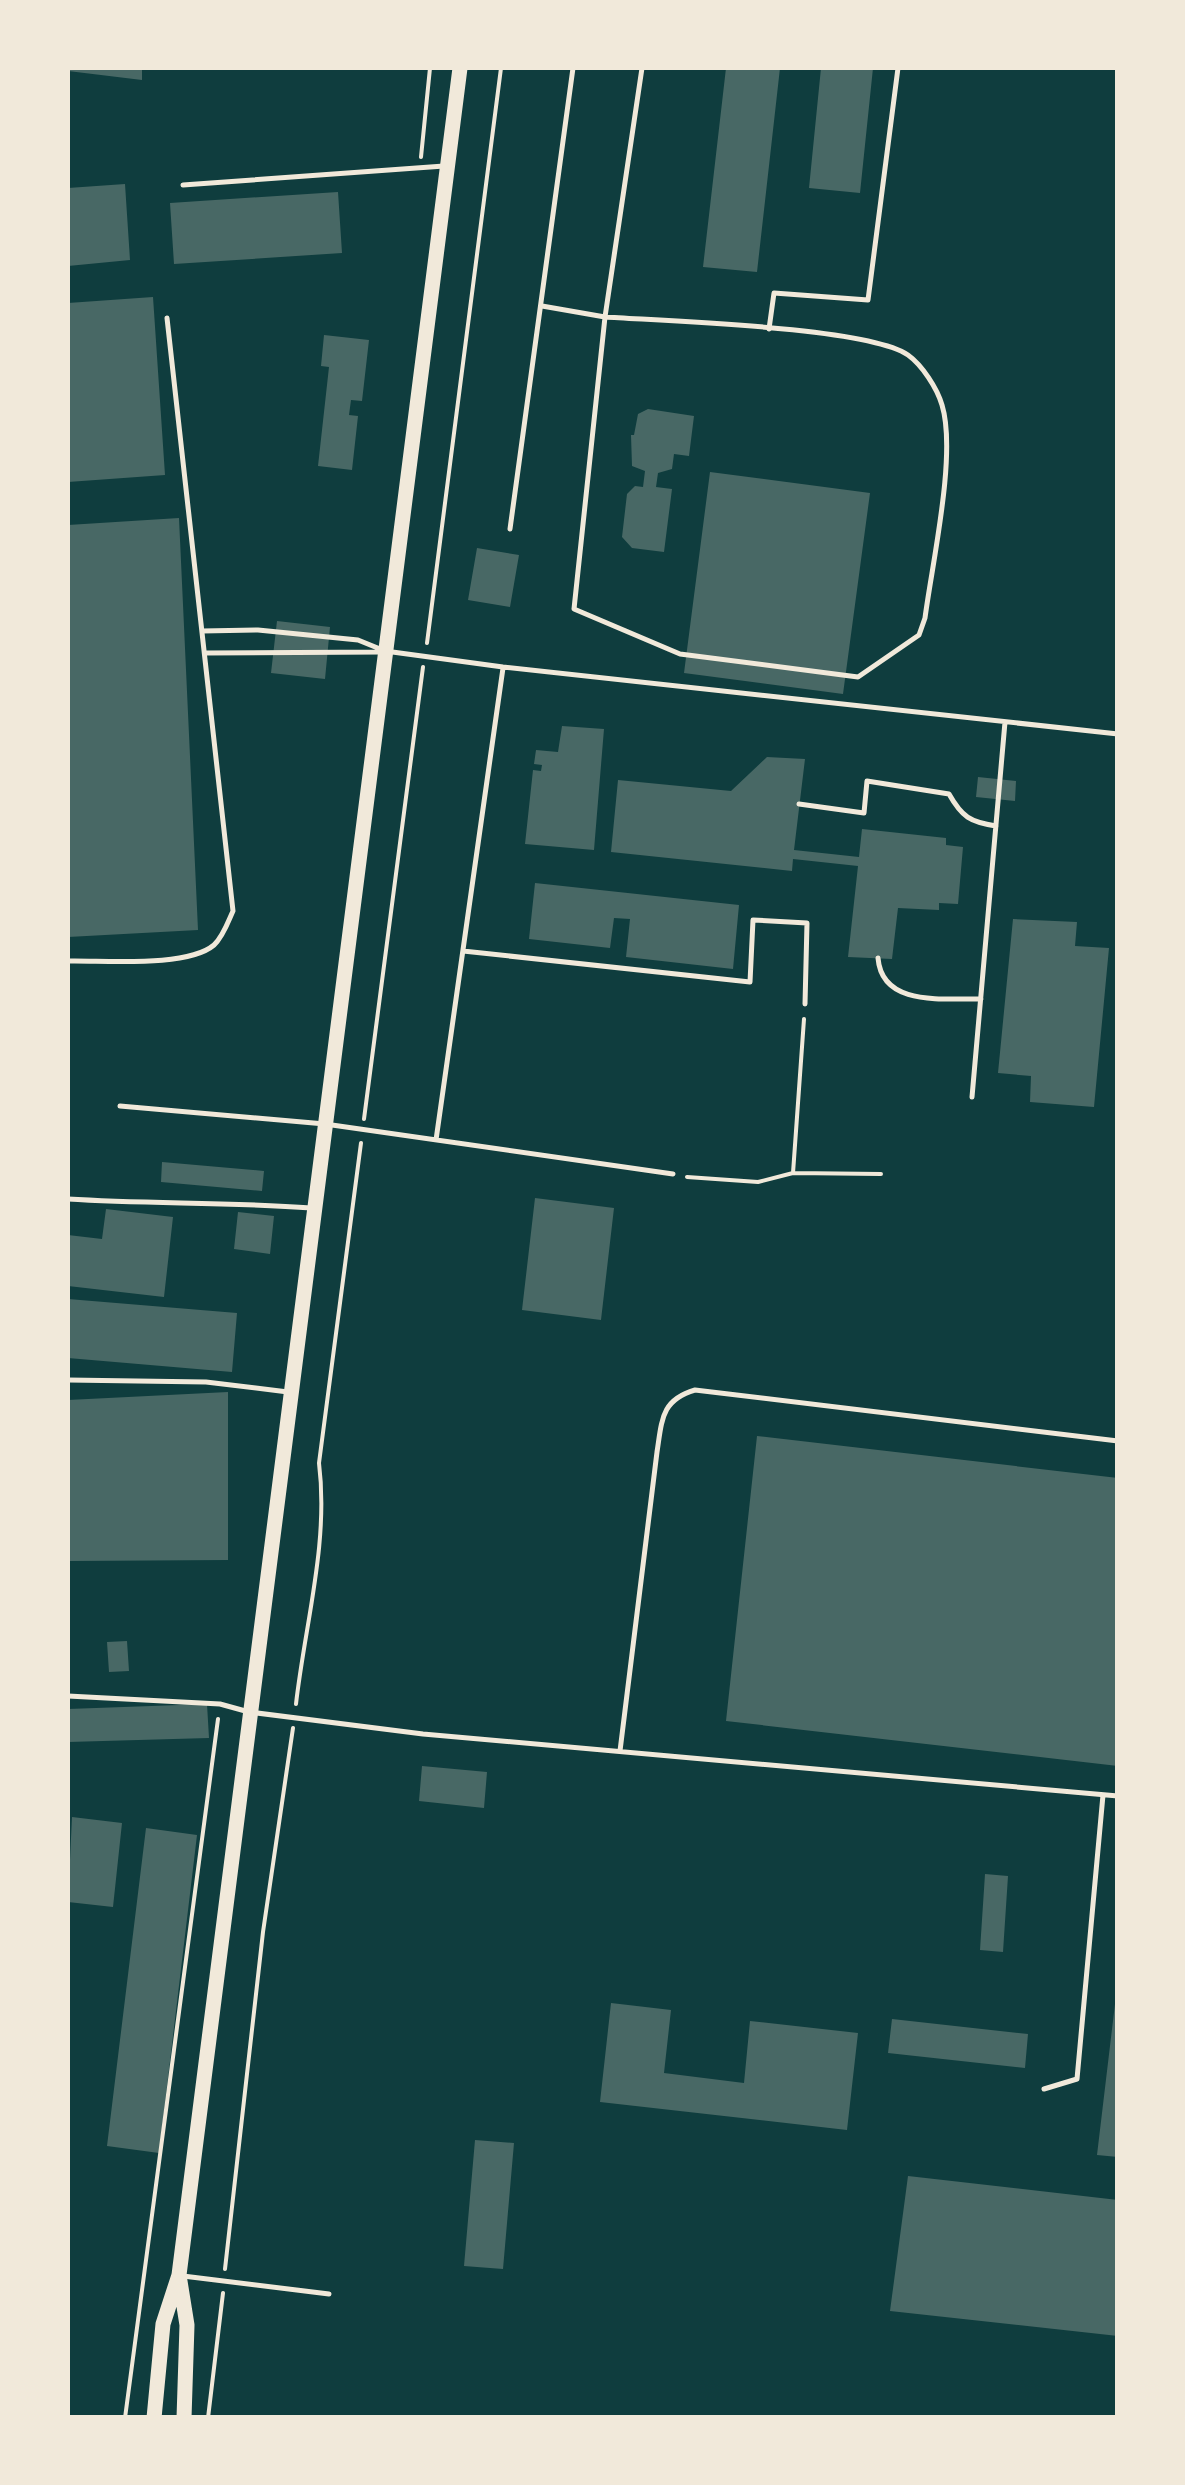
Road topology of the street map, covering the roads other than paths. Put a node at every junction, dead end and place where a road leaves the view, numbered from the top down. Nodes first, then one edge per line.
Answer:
1 (460, 68) edge
2 (572, 68) edge
3 (642, 68) edge
4 (898, 68) edge
5 (448, 166) junction
6 (182, 185) dead end
7 (540, 306) junction
8 (605, 317) junction
9 (167, 318) dead end
10 (769, 329) junction
11 (510, 529) dead end
12 (202, 631) junction
13 (205, 652) junction
14 (386, 652) junction
15 (503, 667) junction
16 (1006, 722) junction
17 (1118, 734) edge
18 (799, 804) dead end
19 (996, 826) junction
20 (463, 951) junction
21 (878, 958) dead end
22 (68, 962) edge
23 (981, 999) junction
24 (806, 1004) road end
25 (972, 1097) dead end
26 (120, 1106) dead end
27 (325, 1124) junction
28 (436, 1140) junction
29 (673, 1174) road end
30 (68, 1199) edge
31 (314, 1208) junction
32 (68, 1380) edge
33 (290, 1392) junction
34 (1118, 1441) edge
35 (68, 1696) edge
36 (249, 1712) junction
37 (620, 1751) junction
38 (1102, 1795) junction
39 (1118, 1796) edge
40 (1044, 2089) dead end
41 (179, 2276) junction
42 (329, 2294) dead end
43 (154, 2418) edge
44 (184, 2418) edge

1 - 5 main road
2 - 7 lane
3 - 8 lane
4 - 10 lane
5 - 6 lane
5 - 14 main road
7 - 8 lane
7 - 11 lane
8 - 10 lane
8 - 10 lane
9 - 12 lane
12 - 13 lane
12 - 14 lane
13 - 14 lane
13 - 22 lane
14 - 15 lane
14 - 27 main road
15 - 16 lane
15 - 20 lane
16 - 17 lane
16 - 19 lane
18 - 19 lane
19 - 23 lane
20 - 24 lane
20 - 28 lane
21 - 23 lane
23 - 25 lane
26 - 27 lane
27 - 28 lane
27 - 31 main road
28 - 29 lane
30 - 31 lane
31 - 33 main road
32 - 33 lane
33 - 36 main road
34 - 37 lane
35 - 36 lane
36 - 37 lane
36 - 41 main road
37 - 38 lane
38 - 39 lane
38 - 40 lane
41 - 42 lane
41 - 43 main road
41 - 44 main road

